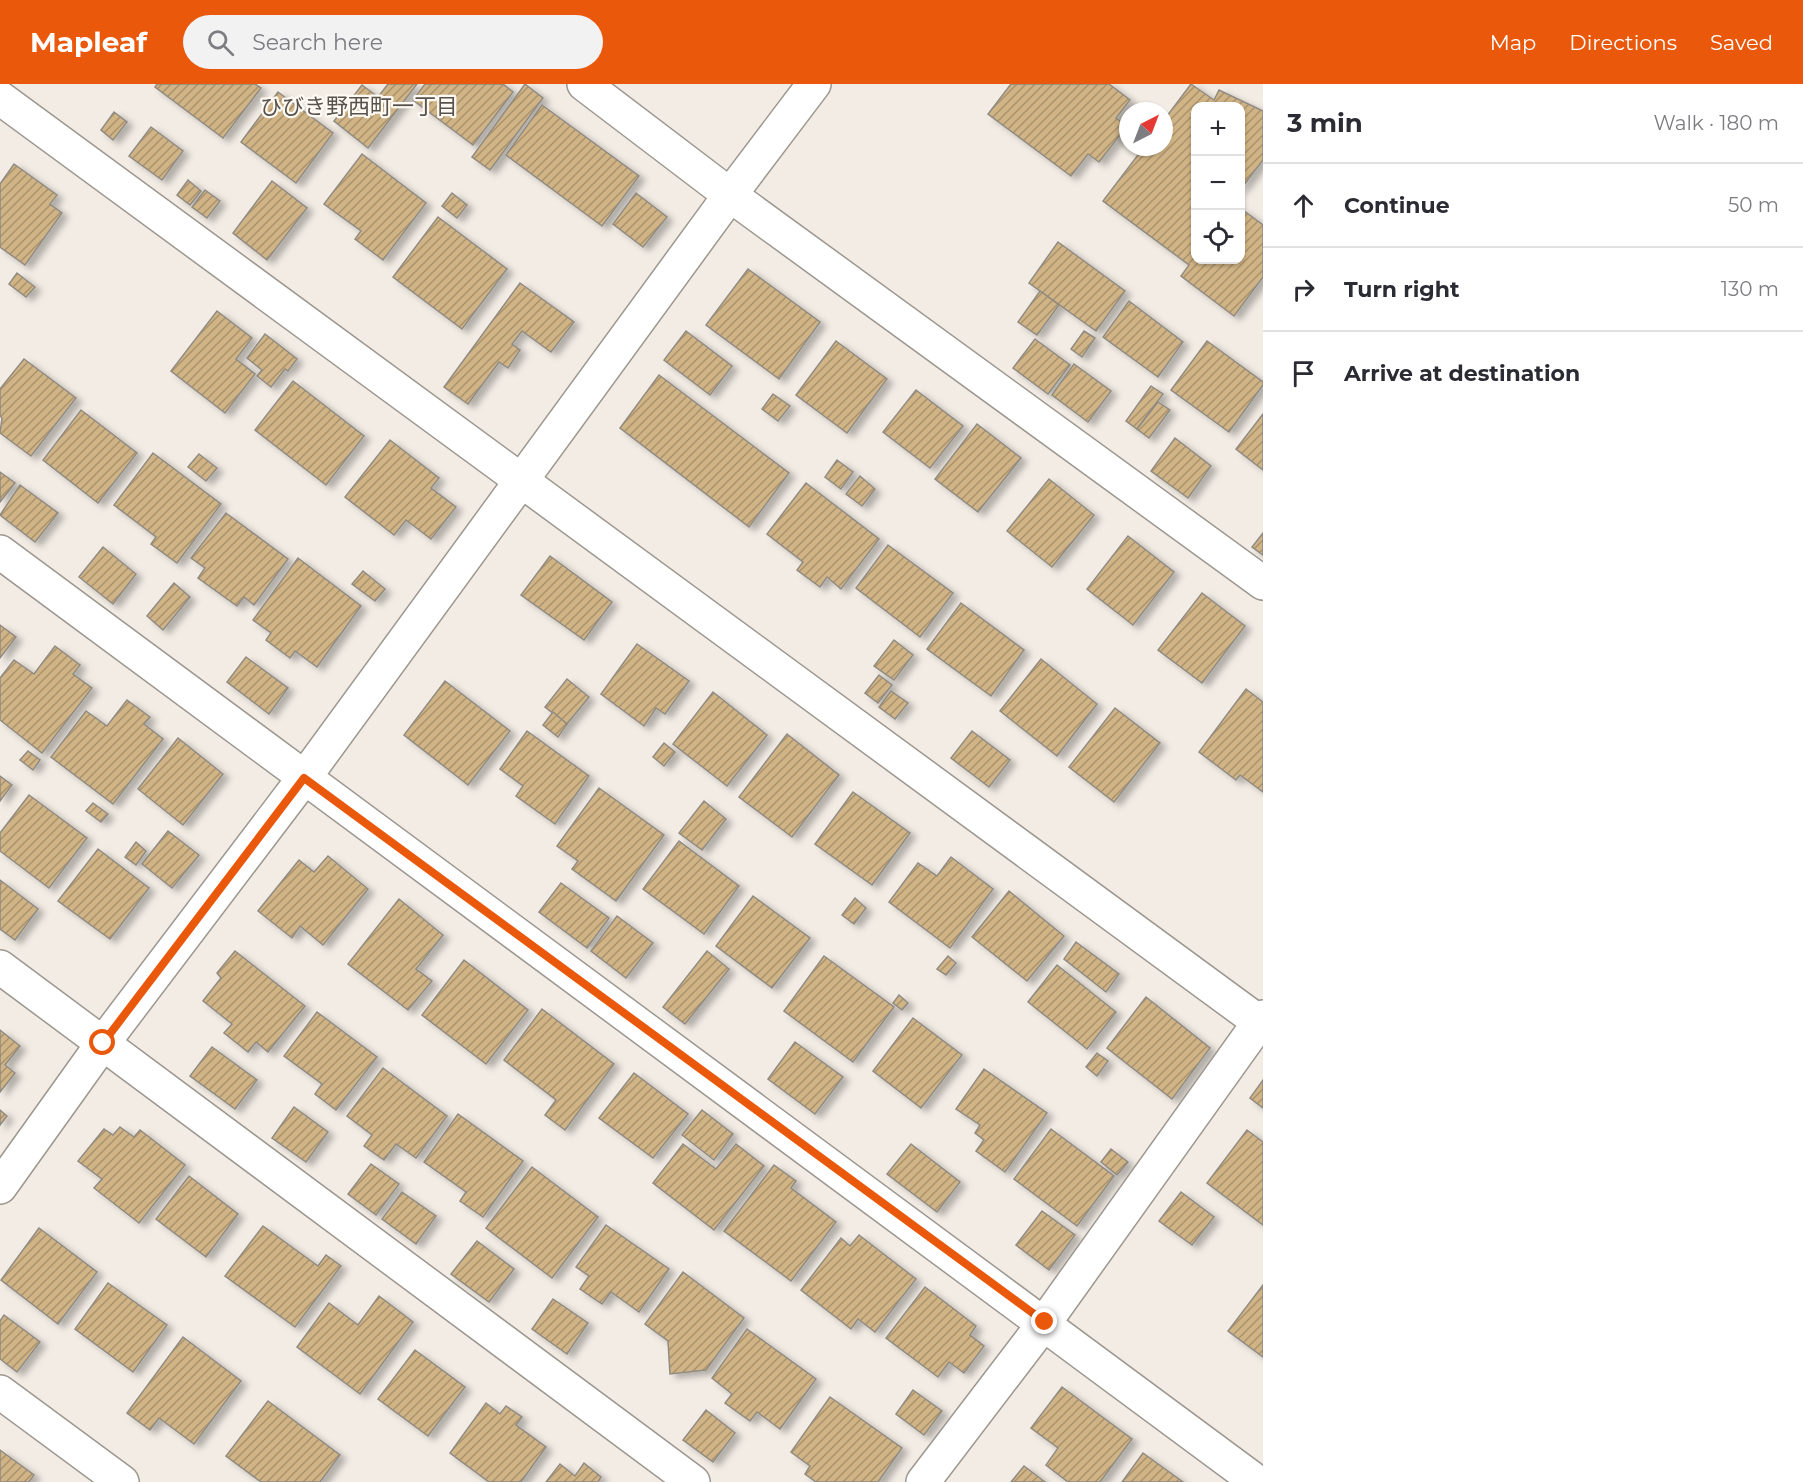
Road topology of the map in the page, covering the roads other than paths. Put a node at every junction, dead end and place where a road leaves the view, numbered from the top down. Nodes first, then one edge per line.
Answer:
1 (584, 84) edge
2 (814, 84) edge
3 (0, 98) edge
4 (730, 195) junction
5 (521, 481) junction
6 (0, 552) edge
7 (1263, 583) edge
8 (304, 778) junction
9 (0, 967) edge
10 (1261, 1020) edge
11 (103, 1043) junction
12 (0, 1187) edge
13 (1045, 1322) junction
14 (0, 1392) edge
15 (122, 1482) edge
16 (693, 1482) edge
17 (923, 1482) edge
18 (1257, 1482) edge

1 - 4 street
2 - 4 street
3 - 5 street
4 - 5 street
4 - 7 street
5 - 8 street
5 - 10 street
6 - 8 street
8 - 11 street
8 - 13 street
9 - 11 street
10 - 13 street
11 - 12 street
11 - 16 street
13 - 17 street
13 - 18 street
14 - 15 street

